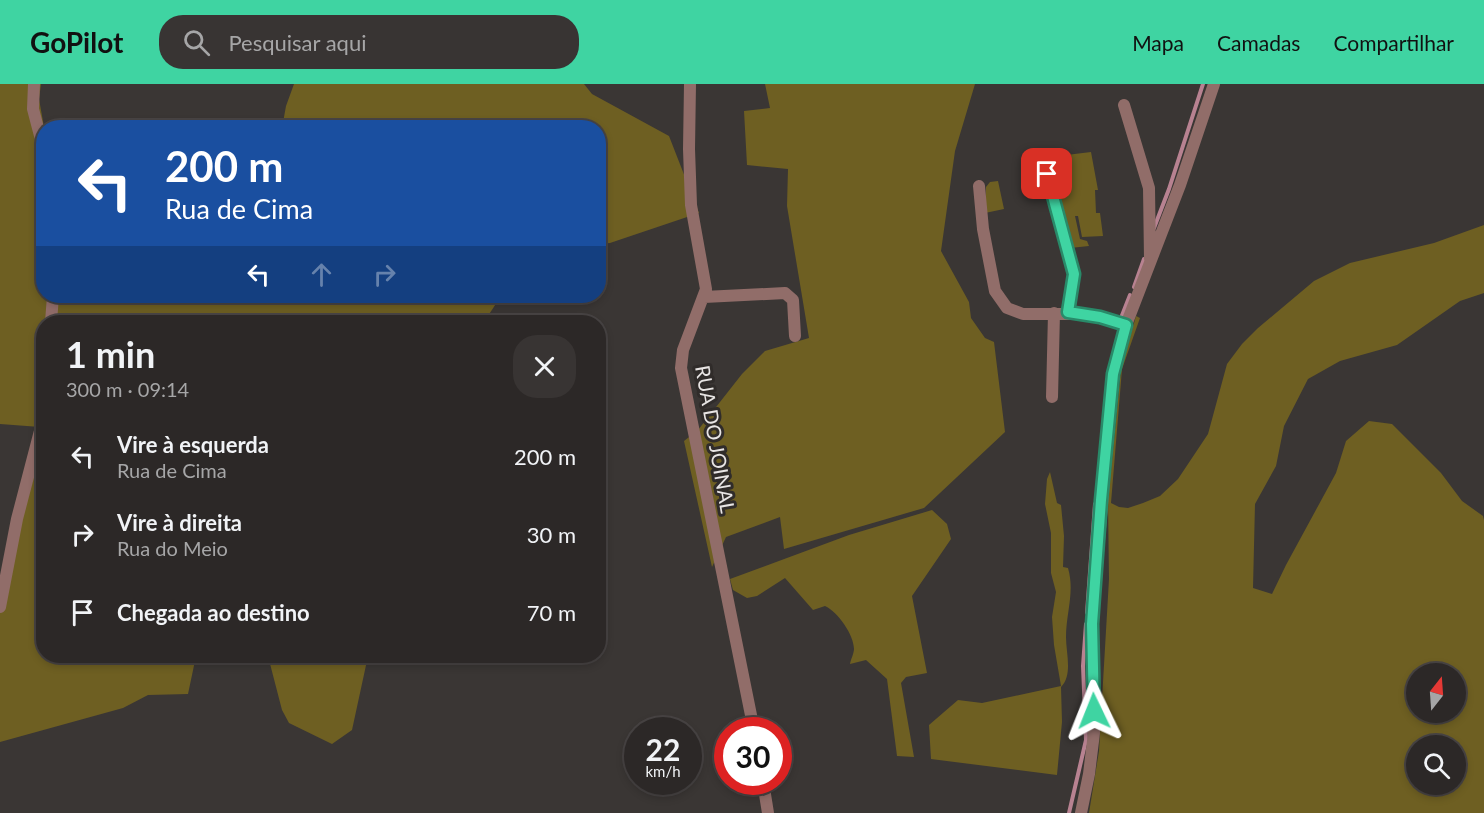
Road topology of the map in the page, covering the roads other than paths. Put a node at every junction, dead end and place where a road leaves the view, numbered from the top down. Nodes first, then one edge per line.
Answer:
1 (34, 84) edge
2 (690, 84) edge
3 (1214, 84) edge
4 (1124, 105) dead end
5 (36, 120) edge
6 (1047, 174) dead end
7 (979, 186) dead end
8 (1150, 264) junction
9 (704, 297) junction
10 (1068, 312) junction
11 (1054, 313) junction
12 (1126, 325) junction
13 (795, 336) dead end
14 (1052, 397) dead end
15 (36, 446) edge
16 (0, 607) edge
17 (751, 717) edge
18 (765, 795) edge
19 (768, 813) edge
20 (1081, 813) edge

1 - 5 street
2 - 9 street, RUA DO JOINAL
3 - 8 street
4 - 8 street
6 - 10 street
7 - 11 street
8 - 12 street
9 - 13 street
9 - 17 street, RUA DO JOINAL
10 - 11 street
10 - 12 street
11 - 14 street
12 - 20 street
15 - 16 street
18 - 19 street

